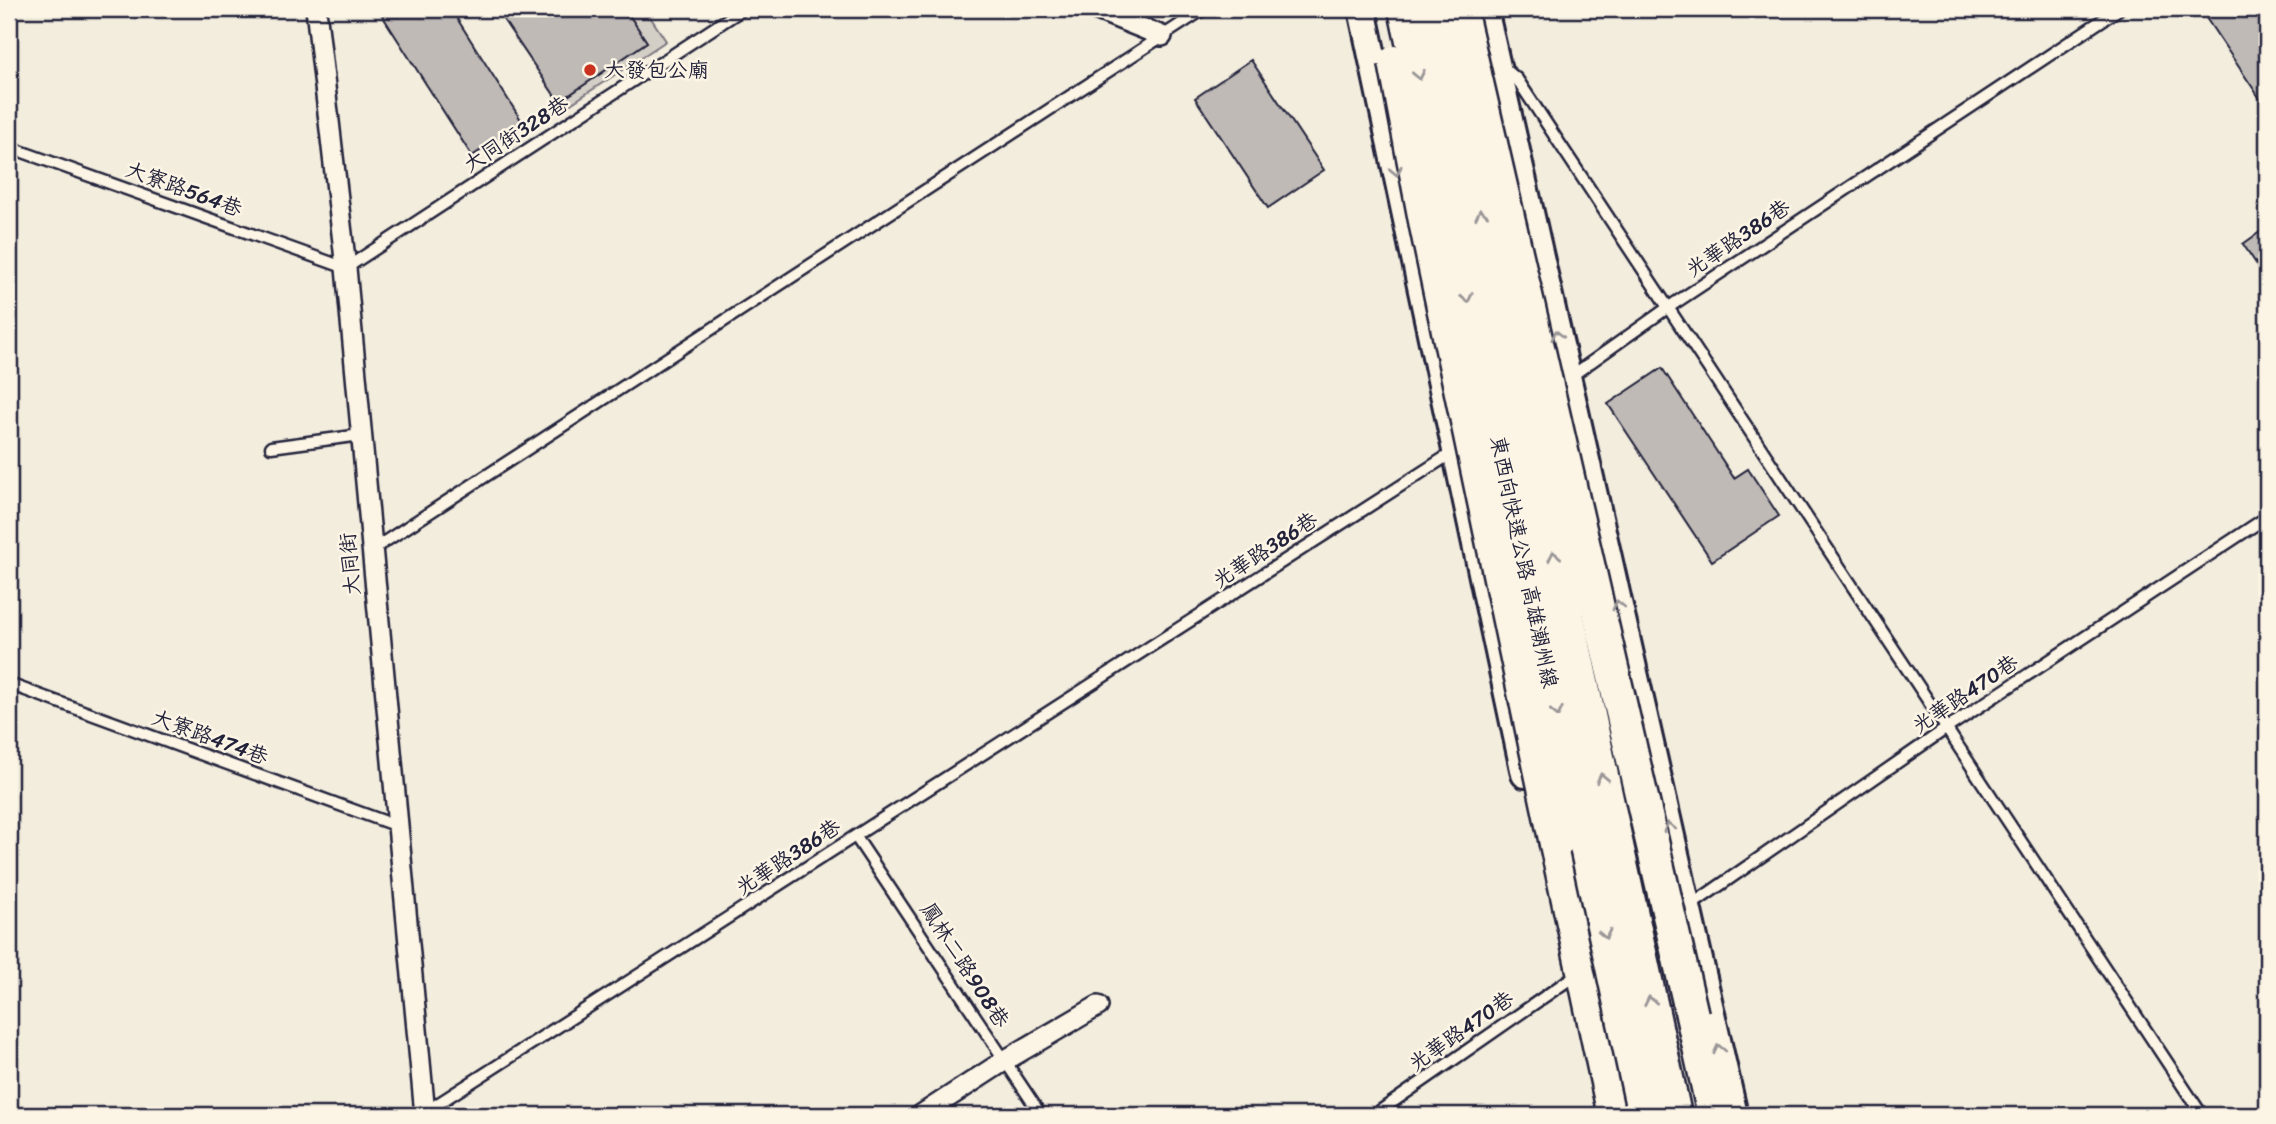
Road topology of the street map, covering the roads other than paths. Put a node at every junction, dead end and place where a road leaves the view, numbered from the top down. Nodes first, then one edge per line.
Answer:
1 (316, 9) edge
2 (743, 9) edge
3 (1095, 9) edge
4 (1203, 9) edge
5 (1362, 9) edge
6 (1387, 9) edge
7 (1405, 9) edge
8 (1437, 9) edge
9 (1460, 9) edge
10 (1484, 9) edge
11 (2119, 9) edge
12 (1162, 36) junction
13 (1496, 61) junction
14 (9, 147) edge
15 (346, 268) junction
16 (1666, 309) junction
17 (1567, 379) junction
18 (1489, 429) dead end
19 (361, 435) junction
20 (1478, 437) dead end
21 (271, 447) dead end
22 (1455, 451) junction
23 (2267, 517) edge
24 (372, 551) junction
25 (9, 684) edge
26 (1947, 728) junction
27 (397, 826) junction
28 (856, 836) junction
29 (1687, 908) junction
30 (1570, 979) junction
31 (1098, 1006) dead end
32 (1004, 1061) junction
33 (424, 1114) edge
34 (921, 1115) edge
35 (1041, 1115) edge
36 (1374, 1115) edge
37 (1599, 1115) edge
38 (1614, 1115) edge
39 (1644, 1115) edge
40 (1675, 1115) edge
41 (1714, 1115) edge
42 (1734, 1115) edge
43 (2202, 1115) edge

1 - 15 street, 大同街
2 - 15 lane, 大同街328巷
3 - 12 street
4 - 12 lane
5 -> 22 main road
6 - 13 lane
6 - 38 highway, bridge
7 -> 39 highway, 東西向快速公路 高雄潮州線, bridge
40 -> 8 highway, 東西向快速公路 高雄潮州線, bridge
9 - 41 highway, bridge
10 - 13 main road
11 - 16 lane, 光華路386巷
12 - 24 lane
13 - 16 lane
17 -> 13 main road
14 - 15 lane, 大寮路564巷
15 - 19 street, 大同街
16 - 17 lane, 光華路386巷
16 - 26 lane
17 - 18 lane, 光華路386巷
29 -> 17 main road
19 - 21 lane
19 - 24 street, 大同街
20 - 22 lane, 光華路386巷
22 - 28 lane, 光華路386巷
22 - 30 main road
23 - 26 lane, 光華路470巷
24 - 27 street, 大同街
25 - 27 lane, 大寮路474巷
26 - 29 lane, 光華路470巷
26 - 43 lane
27 - 33 street, 大同街
28 - 32 lane, 鳳林二路908巷
28 - 33 lane, 光華路386巷
42 -> 29 main road
30 - 36 lane, 光華路470巷
30 - 37 main road
31 - 32 street
32 - 34 street
32 - 35 lane, 鳳林二路908巷

